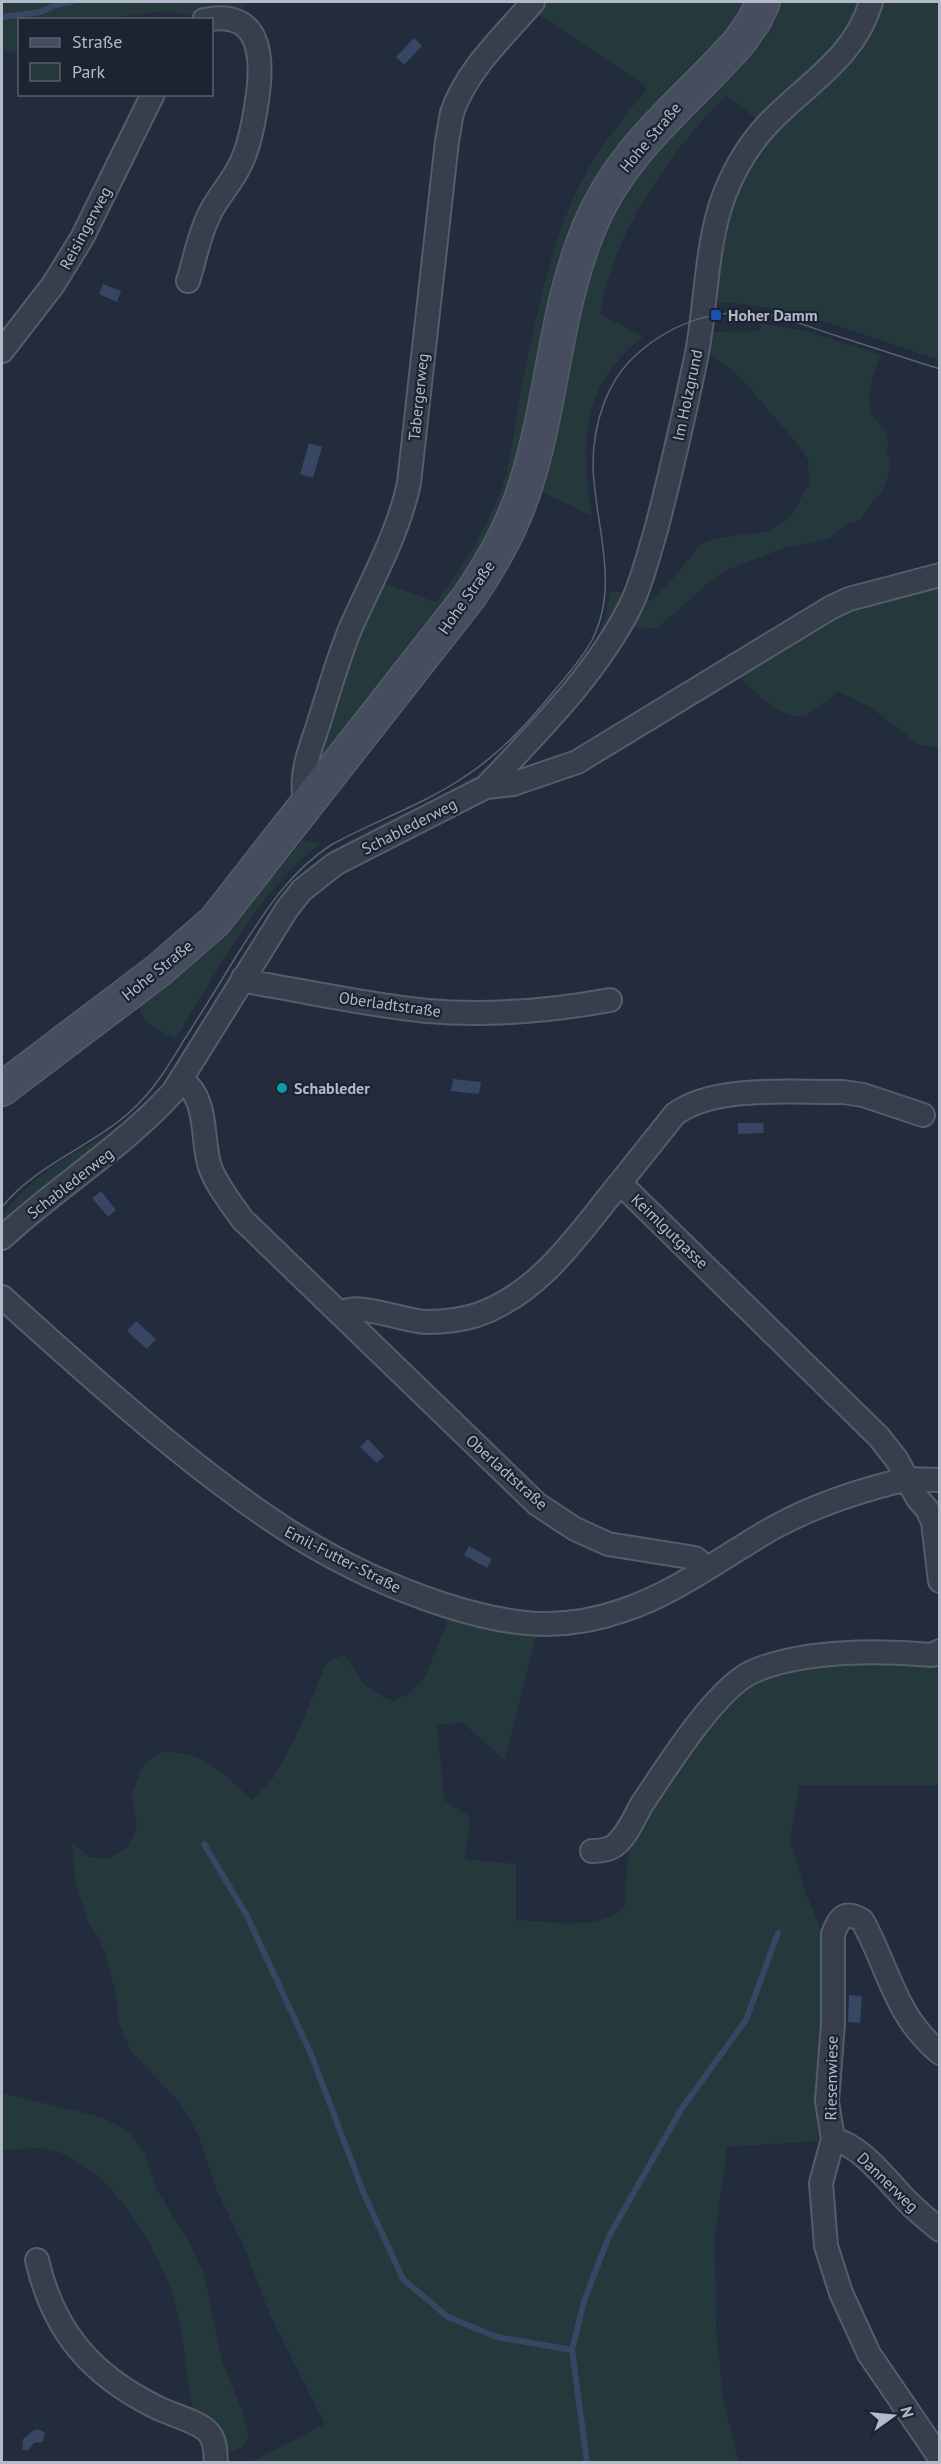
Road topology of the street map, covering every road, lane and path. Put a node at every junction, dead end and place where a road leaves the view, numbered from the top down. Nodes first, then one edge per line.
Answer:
1 (533, 2) edge
2 (763, 2) edge
3 (871, 2) edge
4 (213, 19) edge
5 (152, 96) edge
6 (188, 280) dead end
7 (2, 351) edge
8 (939, 575) edge
9 (486, 787) junction
10 (310, 799) junction
11 (243, 978) junction
12 (610, 1000) dead end
13 (182, 1080) junction
14 (2, 1089) edge
15 (923, 1115) dead end
16 (620, 1183) junction
17 (2, 1238) edge
18 (2, 1297) edge
19 (342, 1313) junction
20 (907, 1479) junction
21 (939, 1480) edge
22 (707, 1568) junction
23 (939, 1581) edge
24 (939, 1652) edge
25 (592, 1851) dead end
26 (939, 2053) edge
27 (833, 2139) junction
28 (939, 2230) edge
29 (37, 2260) dead end
30 (939, 2458) edge
31 (216, 2463) edge

1 - 10 street, Tabergerweg
2 - 10 main road, Hohe Straße
3 - 9 street, Im Holzgrund
4 - 6 street
5 - 7 street, Reisingerweg
8 - 9 street, Schablederweg
9 - 11 street, Schablederweg
10 - 14 main road, Hohe Straße
11 - 12 street, Oberladtstraße
11 - 13 street, Schablederweg
13 - 17 street, Schablederweg
13 - 19 street, Oberladtstraße
15 - 16 street, Keimlgutgasse
16 - 19 street
16 - 20 street, Keimlgutgasse
18 - 22 street, Emil-Futter-Straße
19 - 22 street, Oberladtstraße
20 - 21 street
20 - 22 street, Emil-Futter-Straße
20 - 23 street
24 - 25 street
26 - 27 street, Riesenwiese
27 - 28 street, Dannerweg
27 - 30 street, Riesenwiese
29 - 31 street

